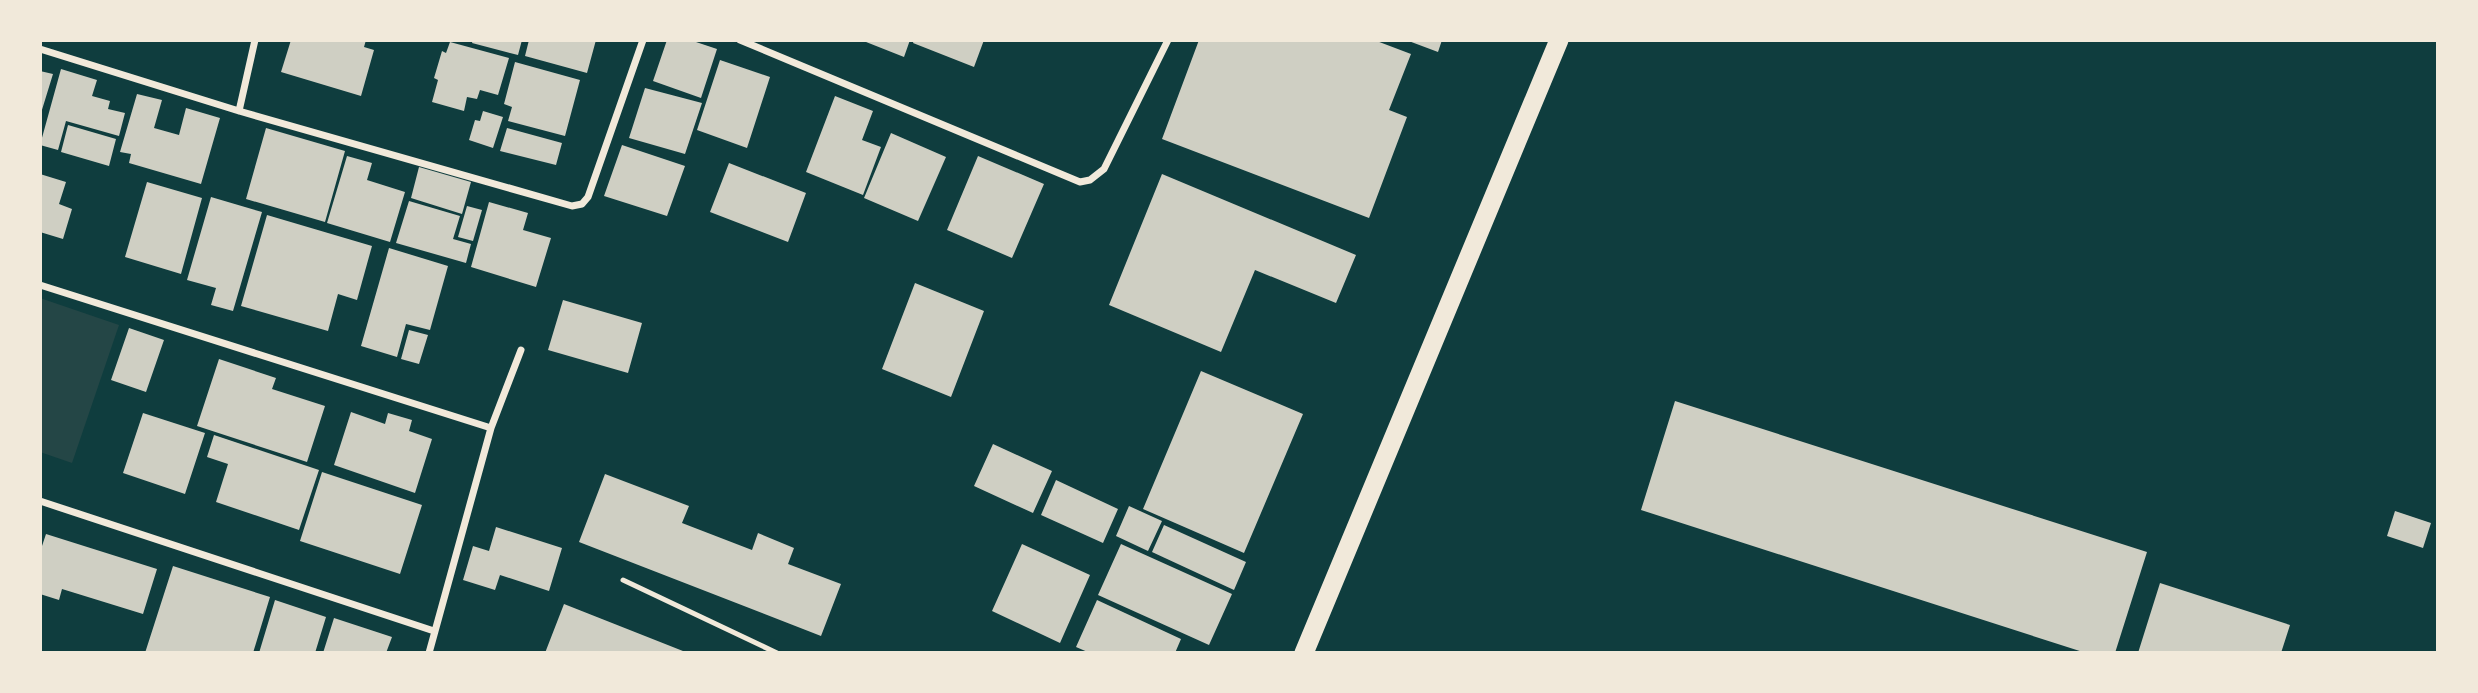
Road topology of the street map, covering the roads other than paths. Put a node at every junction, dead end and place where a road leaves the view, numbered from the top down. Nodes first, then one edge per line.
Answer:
1 (255, 40) edge
2 (643, 40) edge
3 (740, 40) edge
4 (1168, 40) edge
5 (1559, 40) edge
6 (40, 49) edge
7 (239, 111) junction
8 (40, 285) edge
9 (521, 350) dead end
10 (491, 428) junction
11 (40, 501) edge
12 (623, 580) dead end
13 (434, 631) junction
14 (429, 653) edge
15 (777, 653) edge
16 (1304, 653) edge

1 - 7 street
2 - 7 street
3 - 4 street
5 - 16 highway
6 - 7 street
8 - 10 street
9 - 10 street
10 - 13 street
11 - 13 street
12 - 15 lane
13 - 14 street

